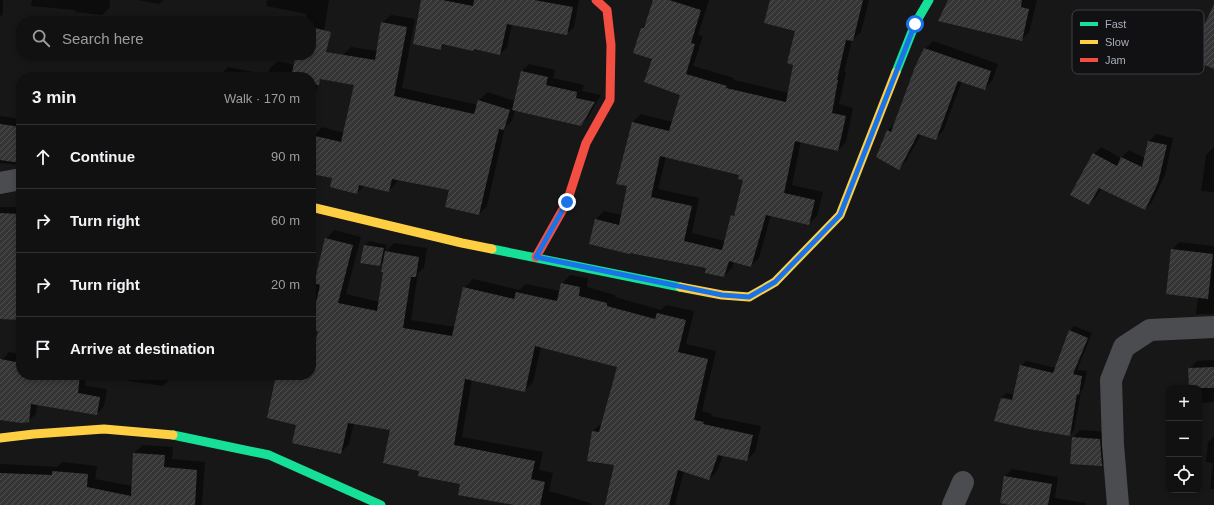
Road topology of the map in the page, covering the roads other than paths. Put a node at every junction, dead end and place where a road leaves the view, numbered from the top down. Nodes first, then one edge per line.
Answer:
1 (596, 0) edge
2 (930, 0) edge
3 (16, 180) edge
4 (0, 183) edge
5 (316, 208) edge
6 (536, 257) junction
7 (1214, 327) edge
8 (0, 438) edge
9 (963, 482) dead end
10 (381, 505) edge
11 (953, 505) edge
12 (1118, 505) edge

1 - 6 street
2 - 6 street
3 - 4 street
5 - 6 street
7 - 12 street
8 - 10 street
9 - 11 street

